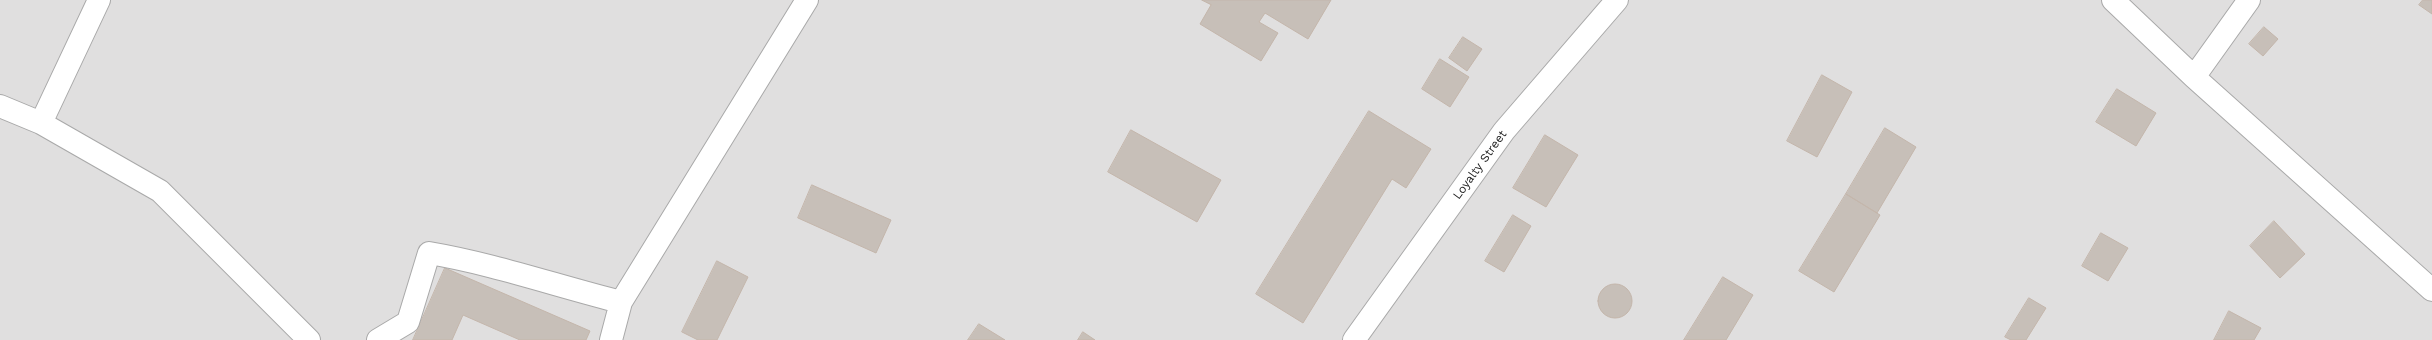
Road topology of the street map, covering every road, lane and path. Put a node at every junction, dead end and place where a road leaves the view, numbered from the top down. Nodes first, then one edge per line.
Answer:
1 (99, 0) edge
2 (807, 0) edge
3 (1617, 0) edge
4 (2113, 0) edge
5 (2249, 0) edge
6 (2194, 78) junction
7 (0, 106) edge
8 (41, 123) junction
9 (2432, 290) edge
10 (621, 302) junction
11 (309, 340) edge
12 (378, 340) edge
13 (611, 340) edge
14 (1354, 340) edge

1 - 8 street
2 - 10 street
3 - 14 street, Loyalty Street
4 - 6 street
5 - 6 street
6 - 9 street
7 - 8 street
8 - 11 street
10 - 12 street
10 - 13 street

